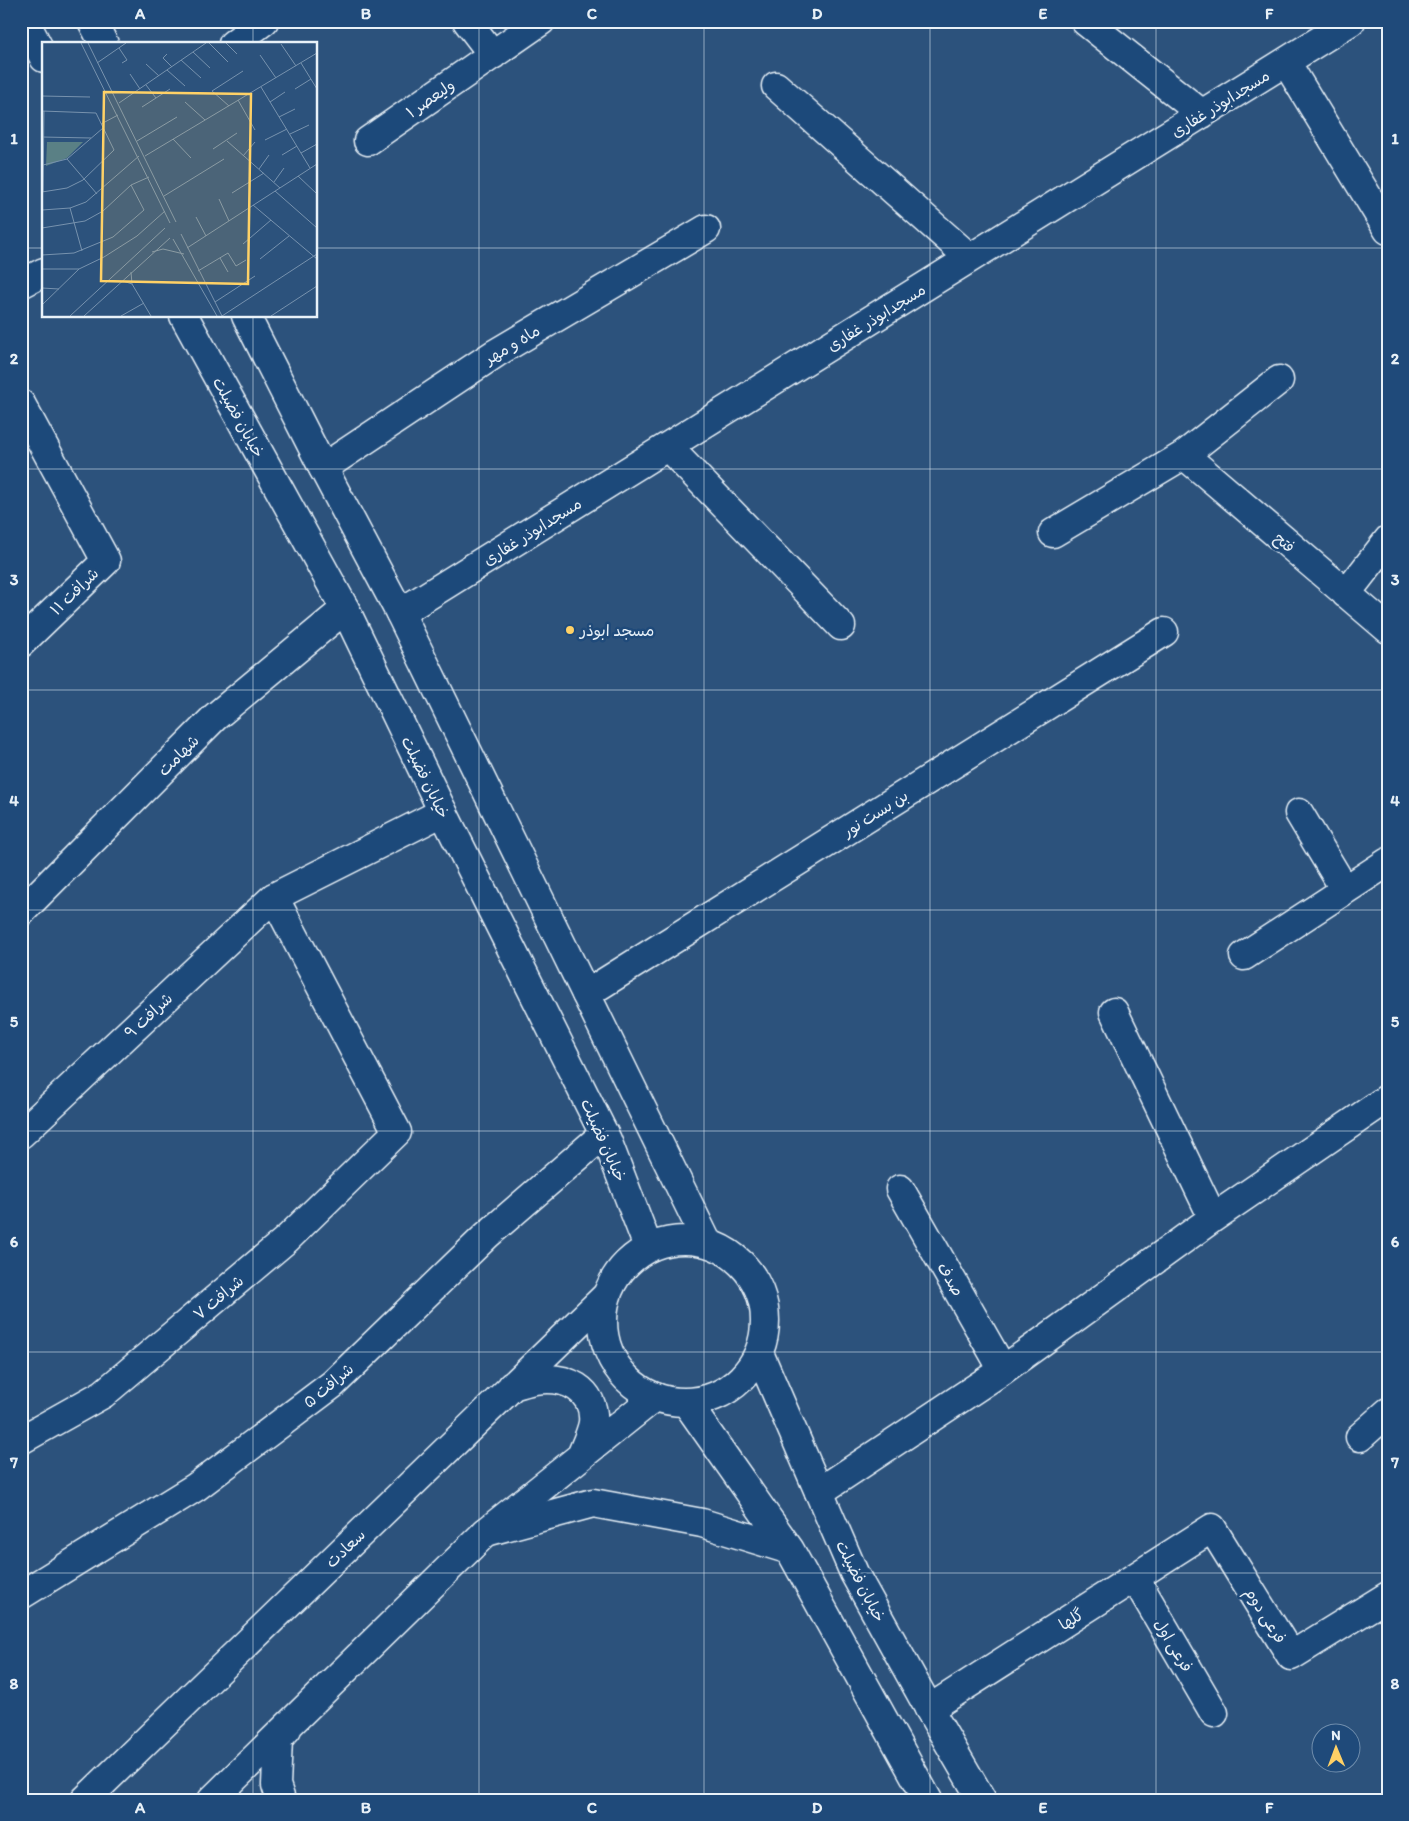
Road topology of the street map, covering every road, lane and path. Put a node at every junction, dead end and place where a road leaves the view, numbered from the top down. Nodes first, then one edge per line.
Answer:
1 (25, 21) edge
2 (92, 21) edge
3 (264, 21) edge
4 (467, 21) edge
5 (541, 21) edge
6 (1085, 21) edge
7 (1351, 21) edge
8 (103, 42) edge
9 (236, 42) edge
10 (42, 54) edge
11 (493, 55) junction
12 (1286, 62) junction
13 (776, 86) dead end
14 (1202, 114) junction
15 (368, 142) dead end
16 (706, 229) dead end
17 (1388, 230) edge
18 (970, 258) junction
19 (42, 273) edge
20 (21, 284) edge
21 (185, 318) edge
22 (247, 318) edge
23 (1279, 380) dead end
24 (21, 404) edge
25 (668, 447) junction
26 (1184, 455) junction
27 (323, 468) junction
28 (1053, 533) dead end
29 (1388, 540) edge
30 (1346, 594) junction
31 (345, 609) junction
32 (400, 613) junction
33 (841, 626) dead end
34 (1388, 629) edge
35 (1164, 632) dead end
36 (21, 643) edge
37 (444, 812) junction
38 (1299, 813) dead end
39 (1388, 862) edge
40 (1345, 890) junction
41 (274, 897) junction
42 (21, 912) edge
43 (1244, 956) dead end
44 (586, 994) junction
45 (1114, 1012) dead end
46 (1388, 1098) edge
47 (21, 1134) edge
48 (604, 1134) junction
49 (900, 1189) dead end
50 (1213, 1218) junction
51 (707, 1242) junction
52 (648, 1247) junction
53 (605, 1297) junction
54 (759, 1353) junction
55 (1002, 1370) junction
56 (512, 1386) junction
57 (655, 1397) junction
58 (686, 1402) junction
59 (1388, 1412) edge
60 (1360, 1437) dead end
61 (21, 1440) edge
62 (581, 1456) junction
63 (819, 1492) junction
64 (1212, 1528) joint
65 (486, 1532) junction
66 (790, 1550) junction
67 (1135, 1578) junction
68 (21, 1595) edge
69 (1388, 1596) edge
70 (929, 1709) junction
71 (1214, 1713) dead end
72 (299, 1715) junction
73 (85, 1800) edge
74 (212, 1800) edge
75 (281, 1800) edge
76 (928, 1800) edge
77 (982, 1800) edge

1 - 10 street
2 - 8 street
3 - 9 street
4 - 11 street
5 - 11 street, ولیعصر ۱
6 - 14 street
7 - 12 street, مسجدابوذر غفاری
11 - 15 street, ولیعصر ۱
12 - 14 street, مسجدابوذر غفاری
12 - 17 street
13 - 18 street
14 - 18 street, مسجدابوذر غفاری
16 - 27 street, ماه و مهر
18 - 25 street, مسجدابوذر غفاری
19 - 20 street
21 - 31 street, خیابان فضیلت
22 - 27 street
23 - 26 street
24 - 36 street, شرافت ۱۱
25 - 32 street, مسجدابوذر غفاری
25 - 33 street
26 - 28 street
26 - 30 street, فتح
27 - 32 street
29 - 30 street
30 - 34 street, فتح
31 - 37 street, خیابان فضیلت
31 - 42 street, شهامت
32 - 44 street
35 - 44 street, بن بست نور
37 - 41 street, شرافت ۹
37 - 48 street, خیابان فضیلت
38 - 40 street
39 - 40 street
40 - 43 street
41 - 47 street, شرافت ۹
41 - 61 street, شرافت ۷
44 - 51 street
45 - 50 street
46 - 50 street
48 - 52 street, خیابان فضیلت
48 - 68 street, شرافت ۵
49 - 55 street, صدف
50 - 55 street
51 - 52 street
51 - 54 street
52 - 53 street
53 - 56 street, سعادت
53 - 57 street
54 - 58 street
54 - 63 street, خیابان فضیلت
55 - 63 street
56 - 62 street
56 - 73 street, سعادت
57 - 58 street
57 - 62 street
58 - 66 street
59 - 60 street
62 - 65 street
63 - 70 street, خیابان فضیلت
64 - 67 street, گلها
64 - 69 street, فرعی دوم
65 - 66 street
65 - 72 street
66 - 76 street
67 - 70 street, گلها
67 - 71 street, فرعی اول
70 - 77 street, خیابان فضیلت
72 - 74 street
72 - 75 street

